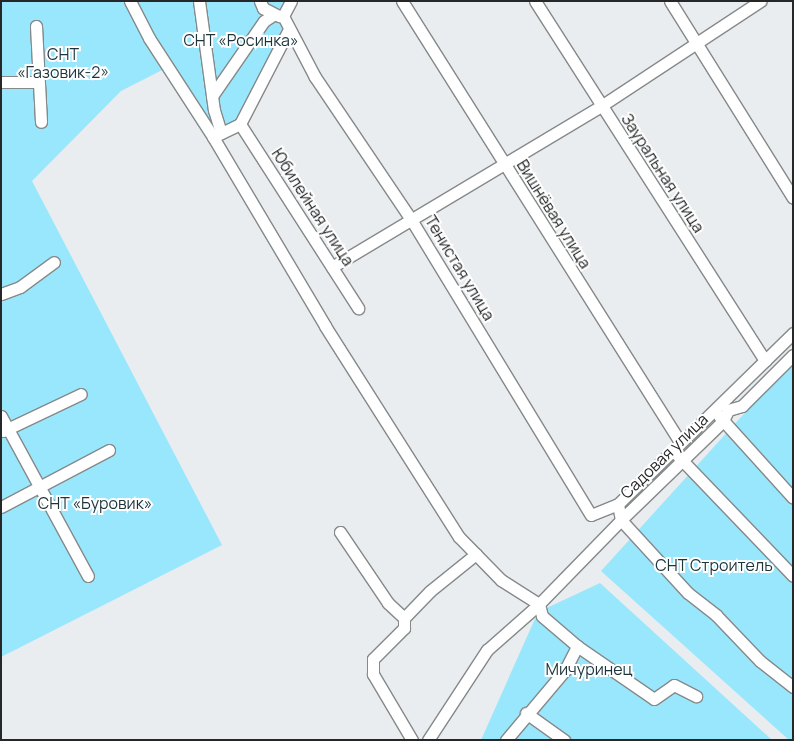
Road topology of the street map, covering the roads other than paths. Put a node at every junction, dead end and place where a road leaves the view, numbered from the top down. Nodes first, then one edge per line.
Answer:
1 (130, 1) edge
2 (199, 1) edge
3 (260, 1) edge
4 (291, 1) edge
5 (402, 1) edge
6 (535, 1) edge
7 (670, 1) edge
8 (760, 1) edge
9 (278, 16) junction
10 (36, 26) dead end
11 (288, 32) junction
12 (695, 42) junction
13 (1, 82) edge
14 (38, 82) junction
15 (212, 96) junction
16 (601, 106) junction
17 (41, 122) dead end
18 (240, 124) junction
19 (217, 135) junction
20 (503, 164) junction
21 (793, 198) edge
22 (412, 221) junction
23 (54, 262) dead end
24 (332, 268) junction
25 (1, 294) edge
26 (358, 308) dead end
27 (793, 333) edge
28 (793, 355) edge
29 (765, 361) junction
30 (81, 394) dead end
31 (715, 411) junction
32 (1, 416) edge
33 (723, 421) junction
34 (5, 430) edge
35 (676, 446) junction
36 (109, 450) dead end
37 (682, 462) junction
38 (38, 485) junction
39 (793, 498) edge
40 (618, 504) junction
41 (1, 506) edge
42 (621, 520) junction
43 (340, 532) dead end
44 (476, 554) junction
45 (88, 576) dead end
46 (793, 576) edge
47 (539, 604) junction
48 (404, 618) junction
49 (577, 646) junction
50 (793, 687) edge
51 (696, 696) dead end
52 (526, 713) junction
53 (412, 740) edge
54 (428, 740) edge
55 (506, 740) edge
56 (564, 740) edge

1 - 19 street
2 - 15 street
3 - 9 street
4 - 9 street
5 - 20 street, Вишнёвая улица
6 - 16 street, Зауральная улица
7 - 12 street
8 - 12 street
9 - 11 street, Тенистая улица
9 - 15 street
10 - 14 street
11 - 18 street
11 - 22 street, Тенистая улица
12 - 16 street
12 - 21 street
13 - 14 street
14 - 17 street
15 - 19 street
16 - 20 street
16 - 29 street, Зауральная улица
18 - 19 street
18 - 24 street, Юбилейная улица
19 - 44 street
20 - 22 street
20 - 35 street, Вишнёвая улица
22 - 24 street
22 - 40 street, Тенистая улица
23 - 25 street
24 - 26 street, Юбилейная улица
27 - 29 street
28 - 33 street, Садовая улица
29 - 31 street
30 - 34 street
31 - 33 street
31 - 35 street
32 - 34 street
33 - 37 street, Садовая улица
33 - 39 street
34 - 38 street
35 - 37 street, Вишнёвая улица
35 - 40 street
36 - 38 street
37 - 42 street, Садовая улица
37 - 46 street, Вишнёвая улица
38 - 41 street
38 - 45 street
40 - 42 street
42 - 47 street
42 - 50 street, Садовая улица
43 - 48 street
44 - 47 street
44 - 48 street
47 - 49 street
47 - 54 street
48 - 53 street
49 - 51 street
49 - 52 street
52 - 55 street
52 - 56 street

